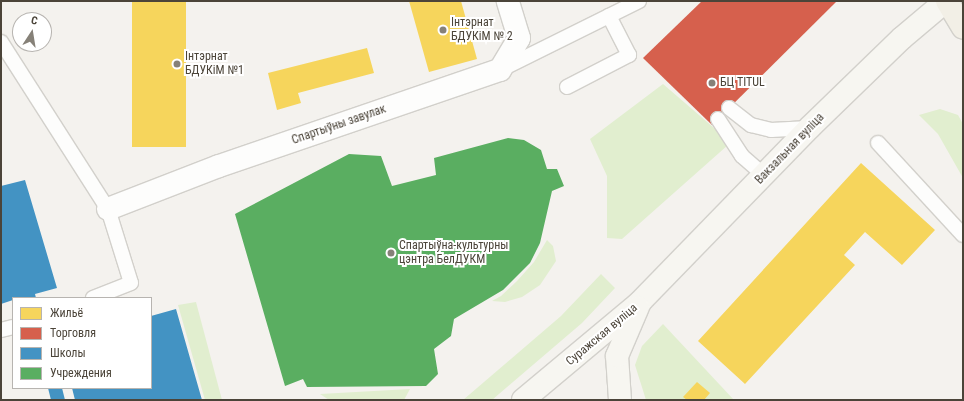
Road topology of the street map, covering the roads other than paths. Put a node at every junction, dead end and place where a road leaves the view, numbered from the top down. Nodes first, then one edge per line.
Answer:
1 (508, 1) edge
2 (639, 1) edge
3 (947, 1) edge
4 (609, 16) junction
5 (963, 28) edge
6 (1, 42) edge
7 (500, 70) junction
8 (567, 87) dead end
9 (729, 108) dead end
10 (718, 119) dead end
11 (809, 128) junction
12 (878, 142) dead end
13 (765, 176) junction
14 (108, 209) junction
15 (963, 235) edge
16 (96, 297) edge
17 (640, 302) junction
18 (12, 327) edge
19 (1, 330) edge
20 (523, 400) edge
21 (620, 400) edge

1 - 7 street
2 - 4 lane
3 - 5 main road
3 - 11 main road, Вакзальная вуліца
4 - 7 lane
4 - 8 lane
6 - 14 lane
7 - 14 street, Спартыўны завулак
9 - 11 lane
10 - 13 lane
11 - 13 main road, Вакзальная вуліца
12 - 15 lane
13 - 17 main road, Вакзальная вуліца
14 - 16 lane
17 - 20 main road, Суражская вуліца
17 - 21 main road, Суражская вуліца
18 - 19 lane

